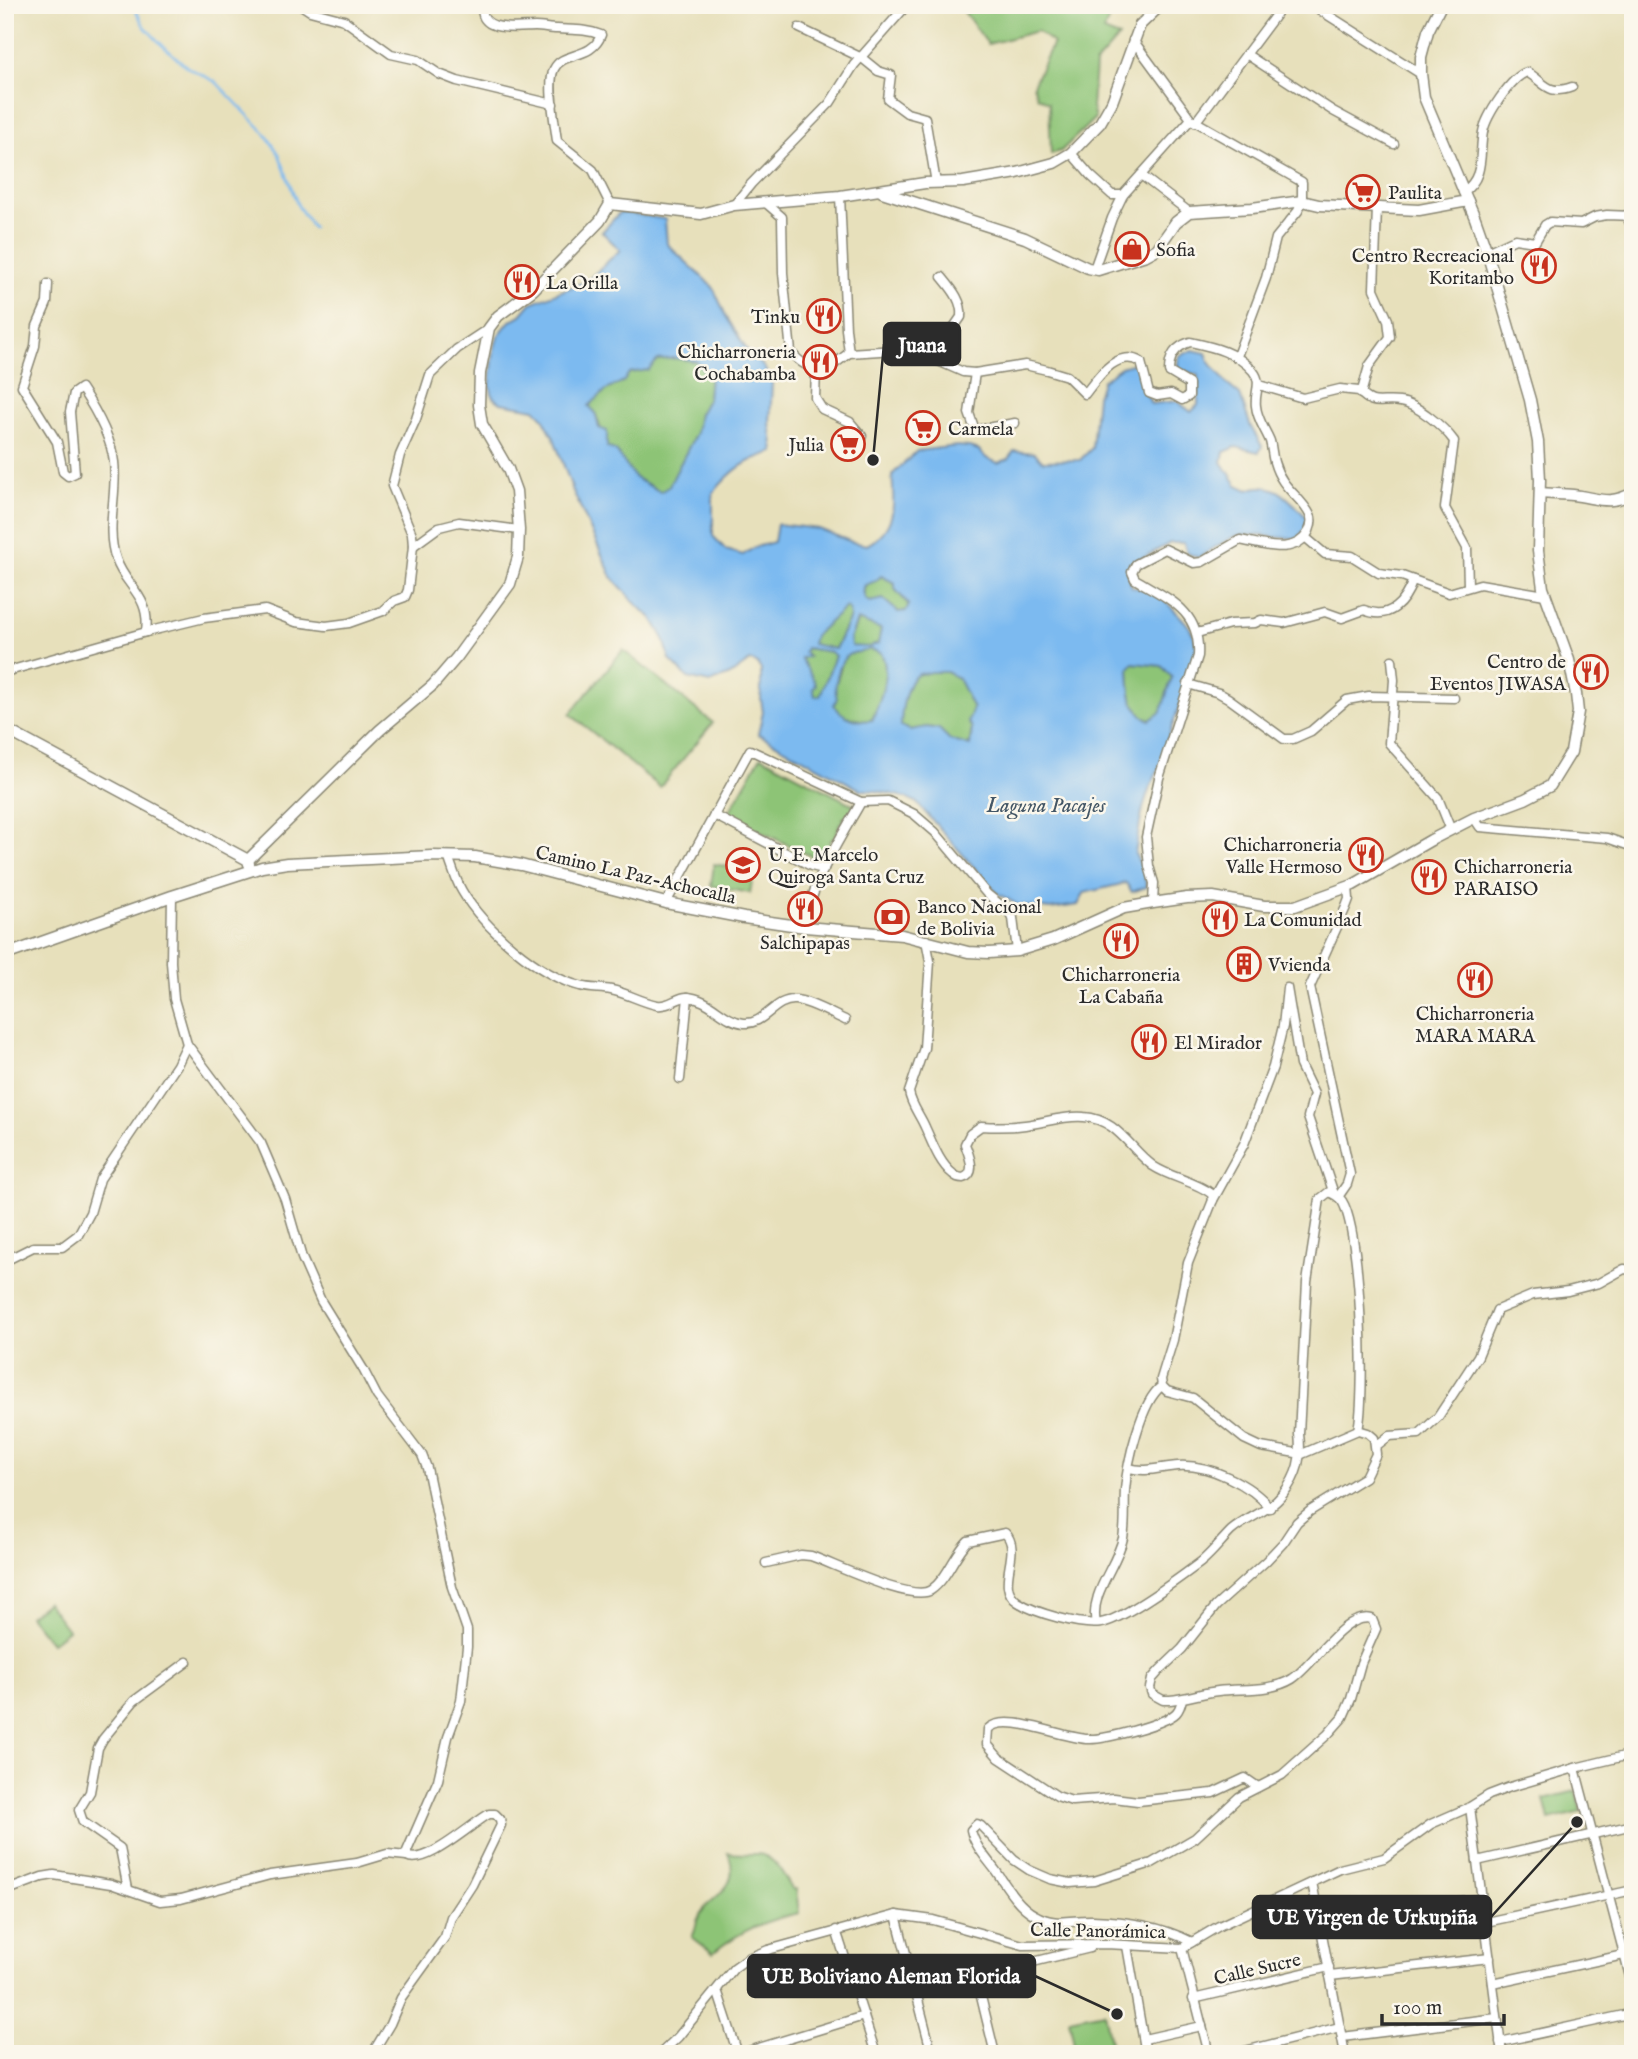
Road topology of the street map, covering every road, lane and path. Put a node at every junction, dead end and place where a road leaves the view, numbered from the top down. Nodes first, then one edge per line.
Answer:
1 (301, 5) edge
2 (483, 5) edge
3 (907, 5) edge
4 (1161, 5) edge
5 (1283, 5) edge
6 (1312, 5) edge
7 (1441, 5) edge
8 (799, 29) dead end
9 (1133, 40) junction
10 (1246, 54) junction
11 (862, 58) junction
12 (1420, 75) junction
13 (1572, 87) dead end
14 (553, 104) junction
15 (1191, 119) junction
16 (1394, 144) dead end
17 (1071, 153) junction
18 (1141, 174) junction
19 (936, 183) junction
20 (882, 191) junction
21 (1123, 195) junction
22 (840, 197) junction
23 (1465, 197) junction
24 (1302, 201) junction
25 (766, 202) junction
26 (610, 204) junction
27 (734, 205) junction
28 (1377, 208) junction
29 (1188, 212) junction
30 (1630, 215) edge
31 (1633, 229) edge
32 (1487, 252) junction
33 (1094, 269) junction
34 (942, 277) dead end
35 (48, 284) dead end
36 (489, 328) junction
37 (849, 353) junction
38 (1237, 356) junction
39 (932, 359) junction
40 (816, 370) junction
41 (975, 373) junction
42 (1259, 385) junction
43 (1362, 394) junction
44 (1015, 423) dead end
45 (862, 436) dead end
46 (1633, 493) edge
47 (1540, 494) junction
48 (519, 530) junction
49 (1305, 537) junction
50 (413, 546) junction
51 (1413, 580) junction
52 (1468, 586) junction
53 (1545, 595) junction
54 (146, 632) junction
55 (1197, 633) junction
56 (1392, 660) dead end
57 (5, 672) edge
58 (1188, 684) junction
59 (1393, 695) junction
60 (1454, 698) dead end
61 (5, 729) edge
62 (861, 802) junction
63 (714, 815) junction
64 (1474, 818) junction
65 (1451, 830) junction
66 (1633, 847) edge
67 (448, 856) junction
68 (249, 865) junction
69 (824, 869) junction
70 (1348, 887) junction
71 (172, 895) junction
72 (666, 903) junction
73 (1153, 903) junction
74 (805, 927) junction
75 (926, 940) junction
76 (1017, 951) junction
77 (5, 955) edge
78 (688, 997) junction
79 (845, 1020) dead end
80 (187, 1044) junction
81 (680, 1079) dead end
82 (1336, 1196) junction
83 (1213, 1200) junction
84 (5, 1261) edge
85 (1633, 1270) edge
86 (1162, 1386) junction
87 (1358, 1430) junction
88 (1376, 1446) junction
89 (1301, 1454) junction
90 (1129, 1468) junction
91 (1269, 1508) junction
92 (766, 1563) dead end
93 (1096, 1623) junction
94 (187, 1662) dead end
95 (1182, 1699) junction
96 (1633, 1755) edge
97 (1575, 1768) junction
98 (1258, 1787) junction
99 (1470, 1807) junction
100 (1633, 1825) edge
101 (1593, 1834) junction
102 (407, 1856) junction
103 (1477, 1861) junction
104 (1312, 1882) junction
105 (128, 1889) junction
106 (1633, 1889) edge
107 (5, 1891) edge
108 (1609, 1894) junction
109 (1483, 1899) junction
110 (896, 1915) junction
111 (1318, 1915) junction
112 (1486, 1922) junction
113 (836, 1930) junction
114 (1192, 1942) junction
115 (1106, 1944) junction
116 (1127, 1946) junction
117 (1182, 1948) junction
118 (1628, 1954) edge
119 (1490, 1958) junction
120 (1329, 1971) junction
121 (976, 1976) junction
122 (1493, 1983) junction
123 (1633, 1988) edge
124 (716, 1990) junction
125 (917, 1995) junction
126 (1193, 1999) junction
127 (1633, 2013) edge
128 (864, 2016) junction
129 (1497, 2018) junction
130 (1202, 2026) junction
131 (1341, 2032) junction
132 (1144, 2039) junction
133 (1500, 2042) junction
134 (372, 2054) edge
135 (660, 2054) edge
136 (738, 2054) edge
137 (876, 2054) edge
138 (932, 2054) edge
139 (995, 2054) edge
140 (1146, 2054) edge
141 (1209, 2054) edge
142 (1233, 2054) edge
143 (1345, 2054) edge
144 (1502, 2054) edge

1 - 14 street
2 - 14 street
3 - 11 street
4 - 9 main road
5 - 10 street
6 - 12 street
7 - 12 main road, Camino La Paz-Achocalla
8 - 11 street
9 - 15 street
9 - 17 main road
10 - 15 street
10 - 16 street
11 - 19 street
11 - 27 street
12 - 23 main road, Camino La Paz-Achocalla
13 - 23 street
14 - 26 street
15 - 18 street
15 - 24 street
17 - 19 main road
17 - 21 street
18 - 21 street
18 - 29 street
19 - 20 main road
20 - 22 main road
20 - 33 main road
21 - 33 street
22 - 25 main road
22 - 37 street
23 - 28 main road
23 - 32 main road, Camino La Paz-Achocalla
24 - 28 main road
24 - 29 main road
24 - 38 street
25 - 27 main road
25 - 40 street
26 - 27 main road
26 - 36 main road
28 - 43 street
29 - 33 main road
30 - 31 street
30 - 32 street
32 - 47 main road, Camino La Paz-Achocalla
34 - 39 street
35 - 54 street
36 - 48 main road
36 - 50 street
37 - 39 street
37 - 40 street
38 - 41 street
38 - 42 street
39 - 41 street
40 - 45 street
41 - 44 street
42 - 43 street
42 - 49 street
43 - 52 street
46 - 47 main road
47 - 53 main road, Camino La Paz-Achocalla
48 - 50 street
48 - 68 main road
49 - 51 street
49 - 55 street
50 - 54 street
51 - 52 street
51 - 55 street
52 - 53 street
53 - 64 main road, Camino La Paz-Achocalla
54 - 57 street
55 - 58 street
56 - 59 street
58 - 59 street
58 - 73 street
59 - 60 street
59 - 65 street
61 - 68 main road
62 - 63 street
62 - 69 street
62 - 76 street
63 - 69 street
63 - 72 street
64 - 65 main road, Camino La Paz-Achocalla
64 - 66 street
65 - 70 main road, Camino La Paz-Achocalla
67 - 68 main road, Camino La Paz-Achocalla
67 - 72 main road, Camino La Paz-Achocalla
67 - 78 street
68 - 71 main road, Camino La Paz-Achocalla
69 - 74 street
70 - 73 main road, Camino La Paz-Achocalla
70 - 82 street
71 - 77 main road, Camino La Paz-Achocalla
71 - 80 street
72 - 74 main road, Camino La Paz-Achocalla
73 - 76 main road, Camino La Paz-Achocalla
74 - 75 main road, Camino La Paz-Achocalla
75 - 76 main road, Camino La Paz-Achocalla
75 - 83 street
78 - 79 street
78 - 81 street
80 - 84 street
80 - 102 street
82 - 83 street
82 - 87 street
82 - 89 street
83 - 86 street
85 - 88 street
86 - 89 street
86 - 90 street
87 - 88 street
87 - 89 street
88 - 95 street
89 - 91 street
90 - 91 street
90 - 93 street
91 - 93 street
92 - 93 street
94 - 105 street
95 - 98 street
95 - 98 street
96 - 97 street, Calle Panorámica
97 - 99 street, Calle Panorámica
97 - 101 street
98 - 114 street
99 - 103 street
99 - 104 street, Calle Panorámica
100 - 101 street
101 - 103 street
101 - 108 street
102 - 105 street
102 - 134 street
103 - 109 street
104 - 111 street
104 - 114 street, Calle Panorámica
105 - 107 street
106 - 108 street
108 - 112 street
108 - 118 street
109 - 111 street
109 - 112 street
110 - 113 street, Calle Panorámica
110 - 115 street, Calle Panorámica
110 - 125 street
111 - 120 street
112 - 119 street
113 - 124 street, Calle Panorámica
113 - 128 street
114 - 117 street, Calle Panorámica
115 - 116 street, Calle Panorámica
115 - 121 street
116 - 117 street, Calle Panorámica
116 - 132 street
117 - 126 street
118 - 122 street
118 - 123 street
119 - 120 street, Calle Sucre
119 - 122 street
120 - 126 street, Calle Sucre
120 - 131 street
121 - 125 street
121 - 139 street
122 - 129 street
124 - 135 street, Calle Panorámica
124 - 136 street
125 - 138 street
126 - 130 street
127 - 133 street
128 - 136 street
128 - 137 street
129 - 131 street
129 - 133 street
130 - 132 street
130 - 141 street
131 - 142 street
131 - 143 street
132 - 140 street
133 - 144 street

